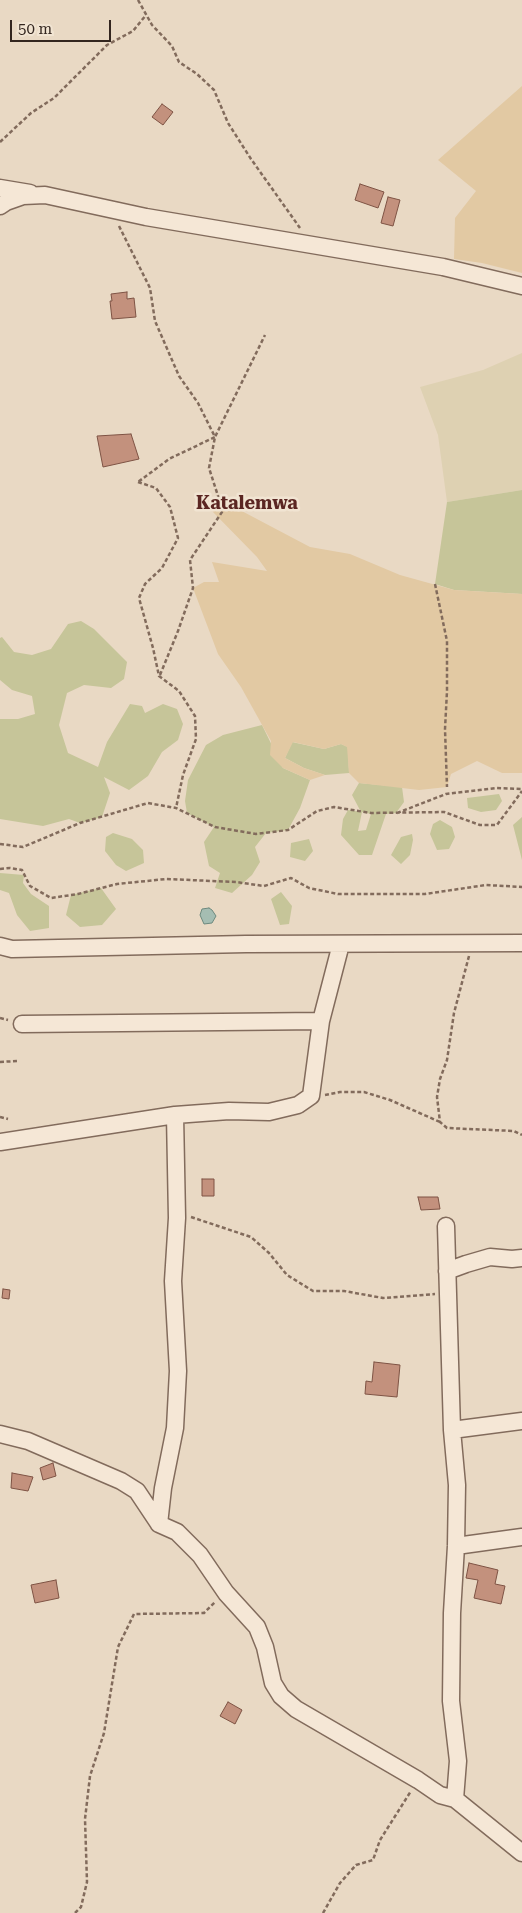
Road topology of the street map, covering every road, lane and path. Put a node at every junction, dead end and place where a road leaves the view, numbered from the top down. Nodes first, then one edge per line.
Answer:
1 (138, 0) edge
2 (146, 15) junction
3 (0, 142) edge
4 (0, 188) edge
5 (45, 195) junction
6 (0, 206) edge
7 (110, 209) junction
8 (304, 244) junction
9 (522, 286) edge
10 (265, 335) dead end
11 (215, 437) junction
12 (219, 499) dead end
13 (228, 503) dead end
14 (435, 584) dead end
15 (159, 676) junction
16 (447, 788) dead end
17 (522, 790) edge
18 (176, 808) junction
19 (396, 813) junction
20 (0, 844) edge
21 (0, 868) edge
22 (522, 887) edge
23 (522, 943) edge
24 (341, 944) junction
25 (474, 944) junction
26 (0, 946) edge
27 (321, 1021) junction
28 (22, 1024) dead end
29 (17, 1061) dead end
30 (0, 1062) edge
31 (311, 1096) junction
32 (175, 1115) junction
33 (0, 1117) edge
34 (8, 1119) dead end
35 (440, 1122) junction
36 (522, 1135) edge
37 (0, 1142) edge
38 (177, 1213) junction
39 (446, 1226) dead end
40 (522, 1258) edge
41 (447, 1271) junction
42 (448, 1293) junction
43 (522, 1421) edge
44 (452, 1430) junction
45 (0, 1434) edge
46 (159, 1524) junction
47 (522, 1537) edge
48 (456, 1546) junction
49 (226, 1593) junction
50 (418, 1780) junction
51 (455, 1799) junction
52 (522, 1853) edge
53 (75, 1913) edge
54 (323, 1913) edge

1 - 2 path
2 - 3 path
2 - 8 path
4 - 5 street
5 - 6 street
5 - 7 street
7 - 8 street
7 - 11 path
8 - 9 street
10 - 11 path
11 - 12 path
11 - 15 path
13 - 15 path
14 - 16 path
15 - 18 path
17 - 19 path
17 - 19 path
18 - 19 path
18 - 20 path
21 - 22 path
23 - 25 street
24 - 25 street
24 - 26 street
24 - 27 street
25 - 35 path
27 - 28 street
27 - 31 street
29 - 30 path
31 - 32 street
31 - 35 path
32 - 37 street
32 - 38 street
33 - 34 path
35 - 36 path
38 - 42 path
38 - 46 street
39 - 41 street
40 - 41 street
41 - 42 street
42 - 44 street
43 - 44 street
44 - 48 street
45 - 46 street
46 - 49 street
47 - 48 street
48 - 51 street
49 - 50 street
49 - 53 path
50 - 51 street
50 - 54 path
51 - 52 street

